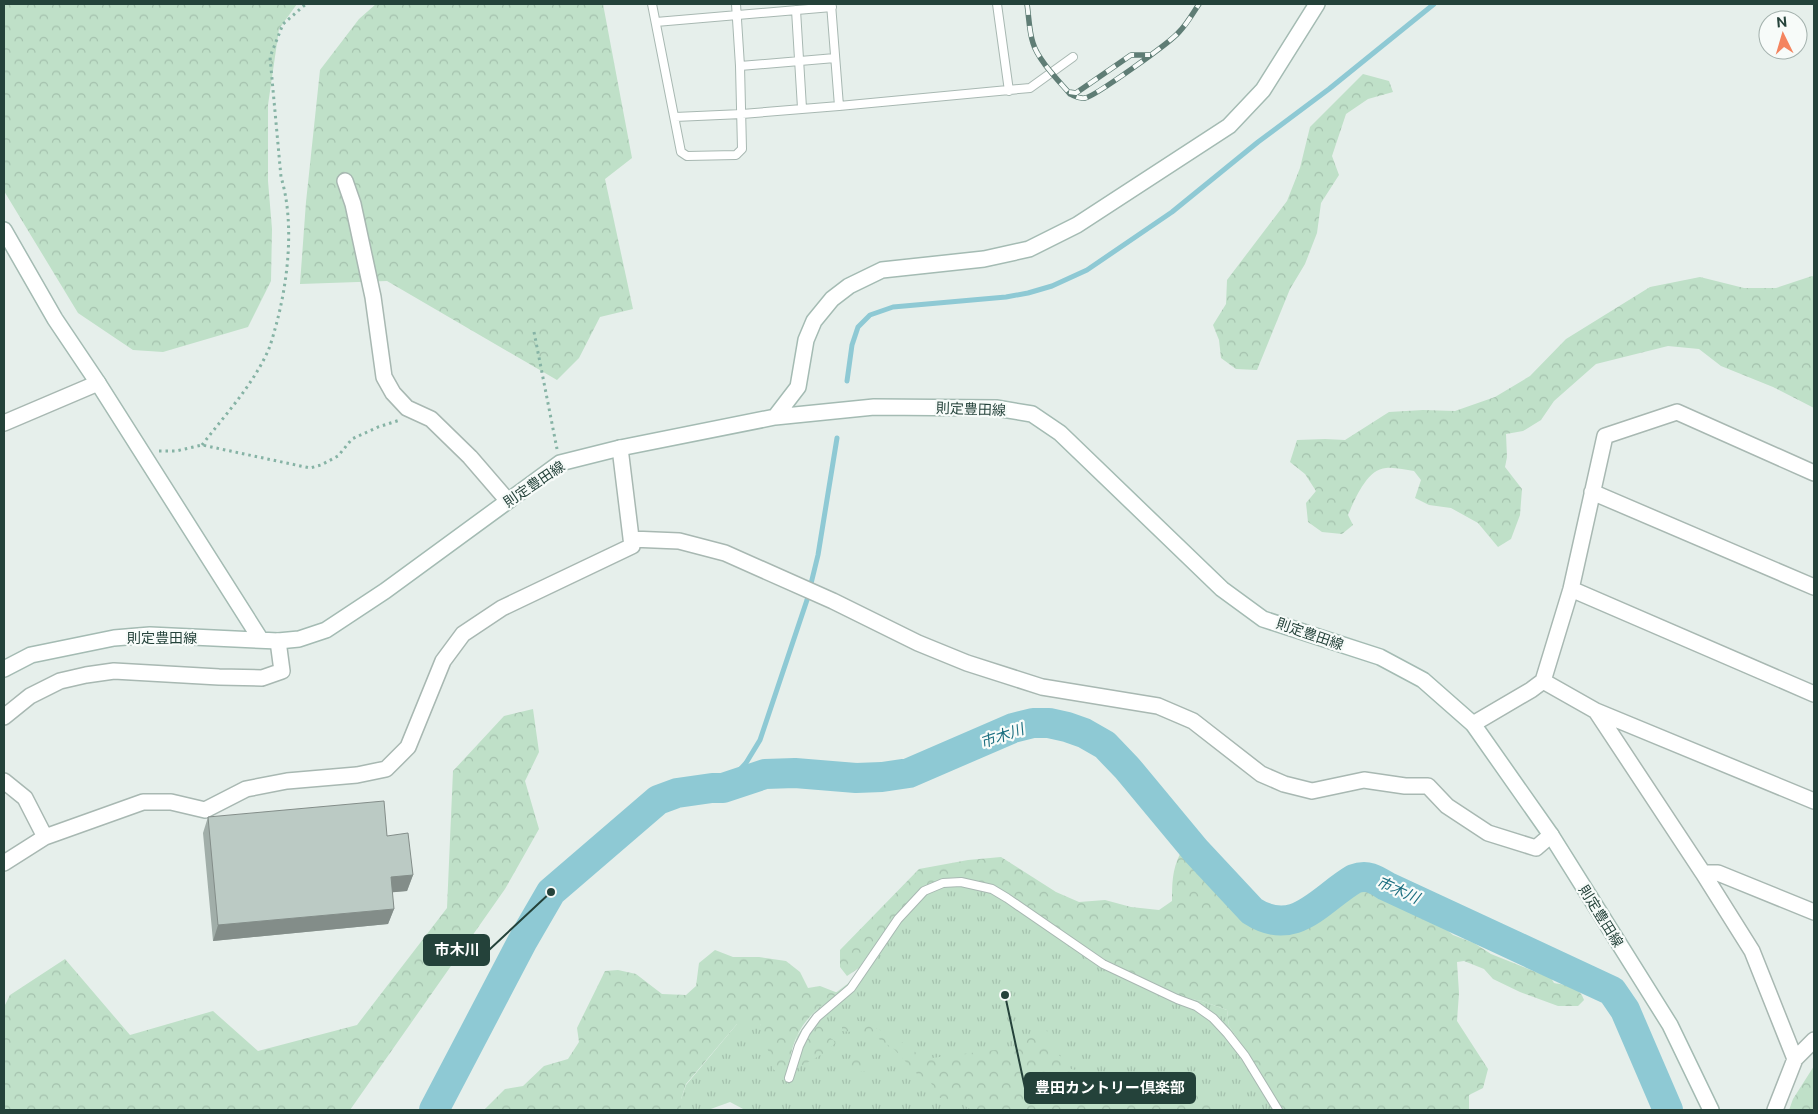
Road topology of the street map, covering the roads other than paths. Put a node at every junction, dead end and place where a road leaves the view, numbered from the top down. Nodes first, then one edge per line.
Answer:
1 (652, 4) edge
2 (736, 4) edge
3 (997, 4) edge
4 (1317, 4) edge
5 (832, 5) edge
6 (796, 10) junction
7 (736, 15) junction
8 (656, 22) junction
9 (1073, 57) dead end
10 (835, 58) junction
11 (799, 61) junction
12 (740, 66) junction
13 (1009, 91) junction
14 (839, 106) junction
15 (802, 108) junction
16 (742, 114) junction
17 (675, 117) junction
18 (344, 182) dead end
19 (4, 230) edge
20 (98, 383) junction
21 (775, 417) junction
22 (4, 423) edge
23 (620, 448) junction
24 (1814, 473) edge
25 (1592, 492) junction
26 (508, 501) junction
27 (631, 539) junction
28 (1814, 587) edge
29 (1571, 589) junction
30 (261, 640) junction
31 (278, 641) junction
32 (4, 669) edge
33 (1543, 681) junction
34 (1814, 694) edge
35 (1596, 711) junction
36 (4, 716) edge
37 (1473, 724) junction
38 (4, 781) edge
39 (1814, 801) edge
40 (1551, 835) junction
41 (46, 837) junction
42 (4, 863) edge
43 (1703, 872) junction
44 (1814, 912) edge
45 (1814, 1040) edge
46 (1795, 1059) junction
47 (789, 1078) dead end
48 (1278, 1110) edge
49 (1711, 1110) edge
50 (1774, 1110) edge

1 - 8 lane
2 - 7 lane
3 - 13 lane
4 - 21 street
5 - 6 lane
5 - 10 lane
6 - 7 lane
6 - 11 lane
7 - 8 lane
7 - 12 lane
8 - 17 lane
9 - 13 lane
10 - 11 lane
10 - 14 lane
11 - 12 lane
11 - 15 lane
12 - 16 lane
13 - 14 lane
14 - 15 lane
15 - 16 lane
16 - 17 lane
16 - 17 lane
18 - 26 street
19 - 20 street
20 - 22 street
20 - 30 street
21 - 23 street, 則定豊田線
21 - 37 street, 則定豊田線
23 - 26 street, 則定豊田線
23 - 27 street
24 - 25 street
25 - 28 street
25 - 29 street
26 - 31 street, 則定豊田線
27 - 40 street
27 - 41 street
29 - 33 street
29 - 34 street
30 - 31 street, 則定豊田線
30 - 32 street, 則定豊田線
31 - 36 street
33 - 35 street
33 - 37 street
35 - 39 street
35 - 43 street
37 - 40 street, 則定豊田線
38 - 41 street
40 - 49 street, 則定豊田線
41 - 42 street
43 - 44 street
43 - 46 street
45 - 46 street
46 - 50 street
47 - 48 lane

